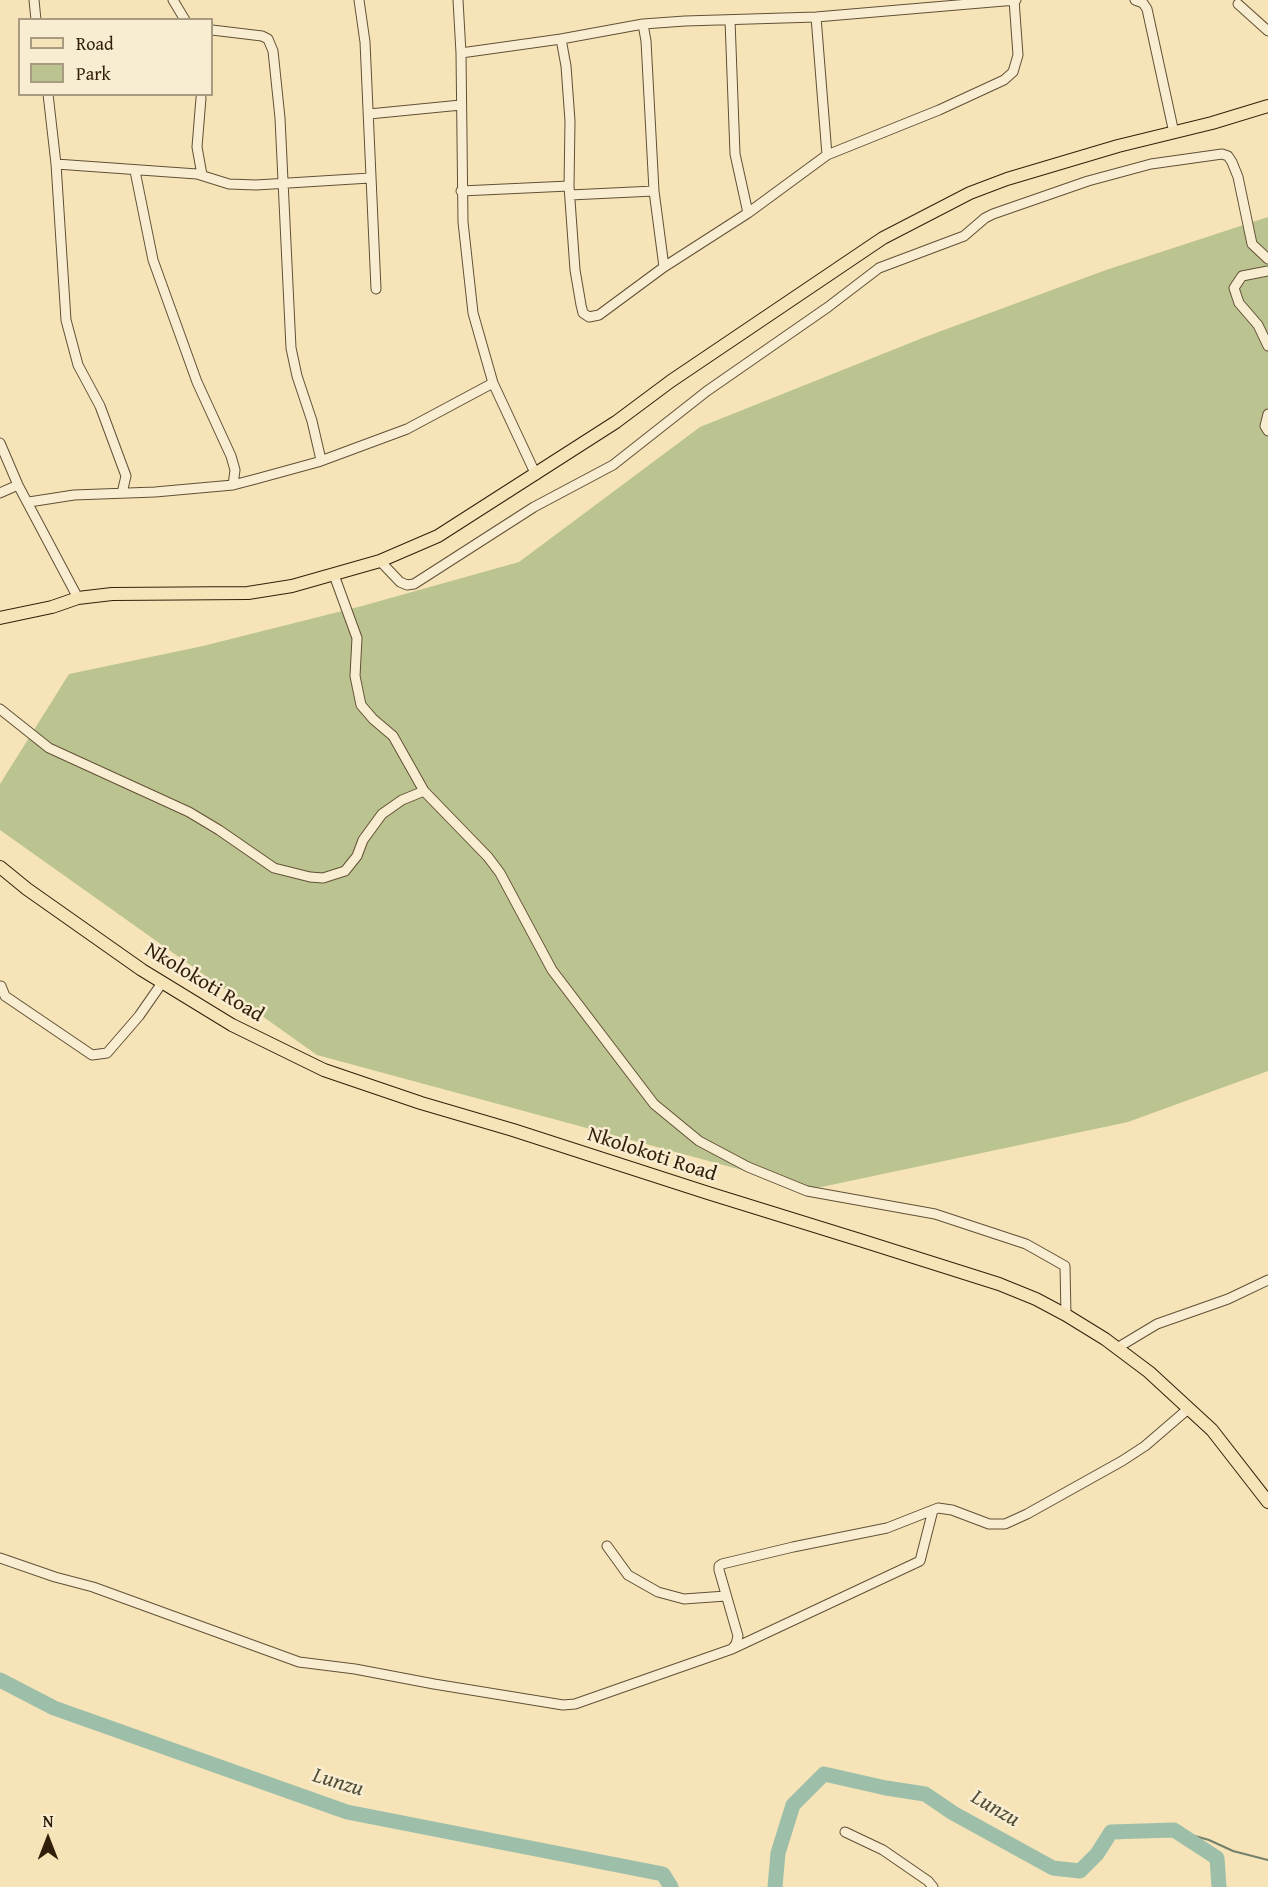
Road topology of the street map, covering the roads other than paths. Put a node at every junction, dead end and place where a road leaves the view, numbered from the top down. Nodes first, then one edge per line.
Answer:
1 (34, 0) edge
2 (173, 0) edge
3 (359, 0) edge
4 (458, 0) edge
5 (1015, 0) edge
6 (1135, 0) edge
7 (1238, 4) dead end
8 (816, 17) junction
9 (36, 18) edge
10 (184, 18) edge
11 (730, 20) junction
12 (643, 24) junction
13 (213, 30) edge
14 (1268, 31) edge
15 (561, 39) junction
16 (461, 53) junction
17 (48, 96) edge
18 (201, 98) dead end
19 (461, 105) junction
20 (1268, 106) edge
21 (369, 114) junction
22 (1174, 133) junction
23 (827, 155) junction
24 (56, 164) junction
25 (135, 171) junction
26 (202, 175) junction
27 (370, 178) junction
28 (282, 183) junction
29 (461, 191) junction
30 (570, 191) junction
31 (654, 191) junction
32 (748, 213) junction
33 (1268, 259) edge
34 (664, 267) junction
35 (1268, 271) edge
36 (376, 289) dead end
37 (1268, 346) edge
38 (493, 383) junction
39 (1268, 414) edge
40 (1268, 431) edge
41 (0, 443) edge
42 (321, 460) junction
43 (536, 475) junction
44 (18, 485) junction
45 (233, 485) junction
46 (0, 493) edge
47 (122, 493) junction
48 (29, 502) junction
49 (380, 561) junction
50 (334, 574) junction
51 (78, 598) junction
52 (0, 618) edge
53 (0, 709) edge
54 (424, 791) junction
55 (0, 867) edge
56 (162, 983) junction
57 (1, 986) edge
58 (1268, 1280) edge
59 (1066, 1315) junction
60 (1118, 1348) junction
61 (1188, 1409) junction
62 (1268, 1502) edge
63 (933, 1510) junction
64 (607, 1546) dead end
65 (0, 1558) edge
66 (726, 1596) junction
67 (732, 1649) junction
68 (845, 1832) dead end
69 (933, 1887) edge

1 - 9 street
2 - 10 street
3 - 21 street
4 - 16 street
5 - 8 street
5 - 23 street
6 - 22 street
7 - 14 street
8 - 11 street
8 - 23 street
11 - 12 street
11 - 32 street
12 - 15 street
12 - 31 street
13 - 28 street
15 - 16 street
15 - 30 street
16 - 19 street
17 - 24 street
18 - 26 street
19 - 21 street
19 - 29 street
20 - 22 main road
21 - 27 street
22 - 43 main road
23 - 32 street
24 - 25 street
24 - 47 street
25 - 26 street
25 - 45 street
26 - 28 street
27 - 28 street
27 - 36 street
28 - 42 street
29 - 30 street
29 - 38 street
30 - 31 street
30 - 34 street
31 - 34 street
32 - 34 street
33 - 49 street
35 - 37 street
38 - 42 street
38 - 43 street
39 - 40 street
41 - 44 street
42 - 45 street
43 - 49 main road
44 - 46 street
44 - 48 street
45 - 47 street
47 - 48 street
48 - 51 street
49 - 50 main road
50 - 51 main road
50 - 54 street
51 - 52 main road
53 - 54 street
54 - 59 street
55 - 56 main road, Nkolokoti Road
56 - 57 street
56 - 59 main road, Nkolokoti Road
58 - 60 street
59 - 60 main road, Nkolokoti Road
60 - 61 main road, Nkolokoti Road
61 - 62 main road, Nkolokoti Road
61 - 63 street
63 - 66 street
63 - 67 street
64 - 66 street
65 - 67 street
66 - 67 street
68 - 69 street

